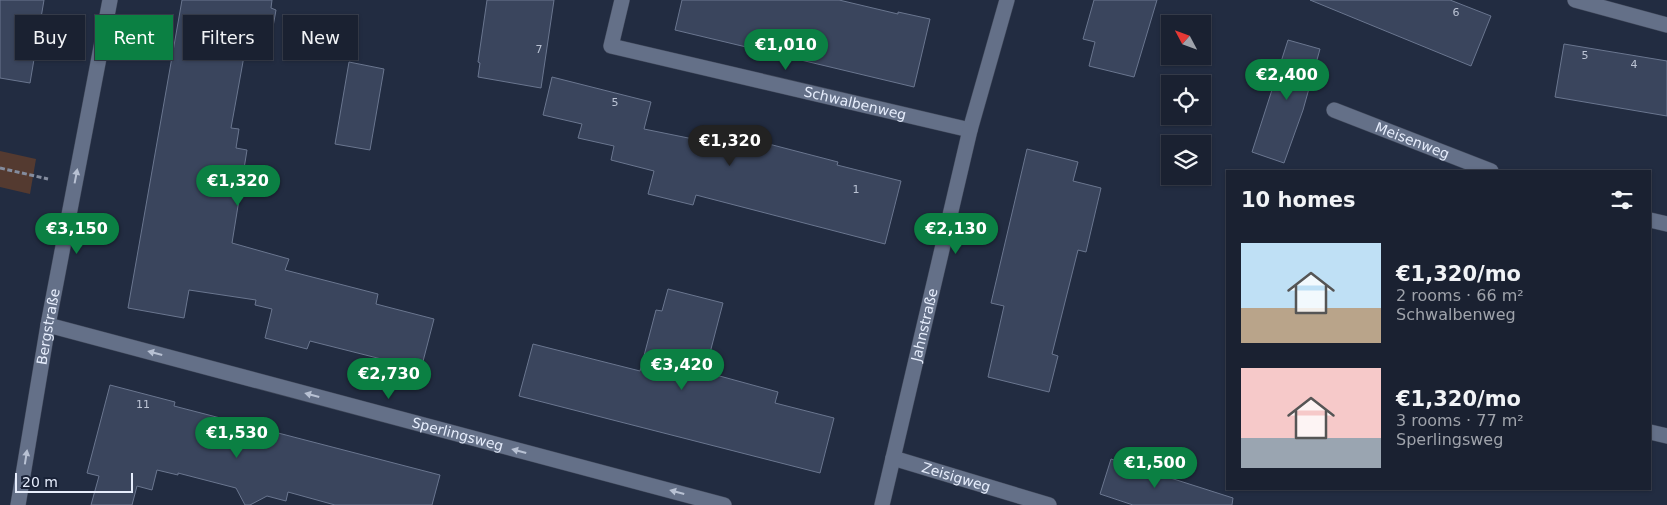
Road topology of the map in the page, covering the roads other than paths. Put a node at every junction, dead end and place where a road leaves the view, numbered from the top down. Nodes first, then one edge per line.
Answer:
1 (110, 0) edge
2 (622, 0) edge
3 (1006, 0) edge
4 (1575, 0) edge
5 (1667, 25) edge
6 (1334, 110) dead end
7 (970, 130) junction
8 (1488, 170) edge
9 (1651, 220) edge
10 (1667, 224) edge
11 (48, 325) junction
12 (1651, 432) edge
13 (1667, 436) edge
14 (893, 458) junction
15 (18, 505) edge
16 (724, 505) edge
17 (882, 505) edge
18 (1049, 505) edge

11 -> 1 street, Bergstraße
2 - 7 street, Schwalbenweg
3 - 7 street, Jahnstraße
4 - 5 street
6 - 8 street, Meisenweg
7 - 14 street, Jahnstraße
9 - 10 street
15 -> 11 street, Bergstraße
16 -> 11 street, Sperlingsweg
12 - 13 street
14 - 17 street, Jahnstraße
14 - 18 street, Zeisigweg

